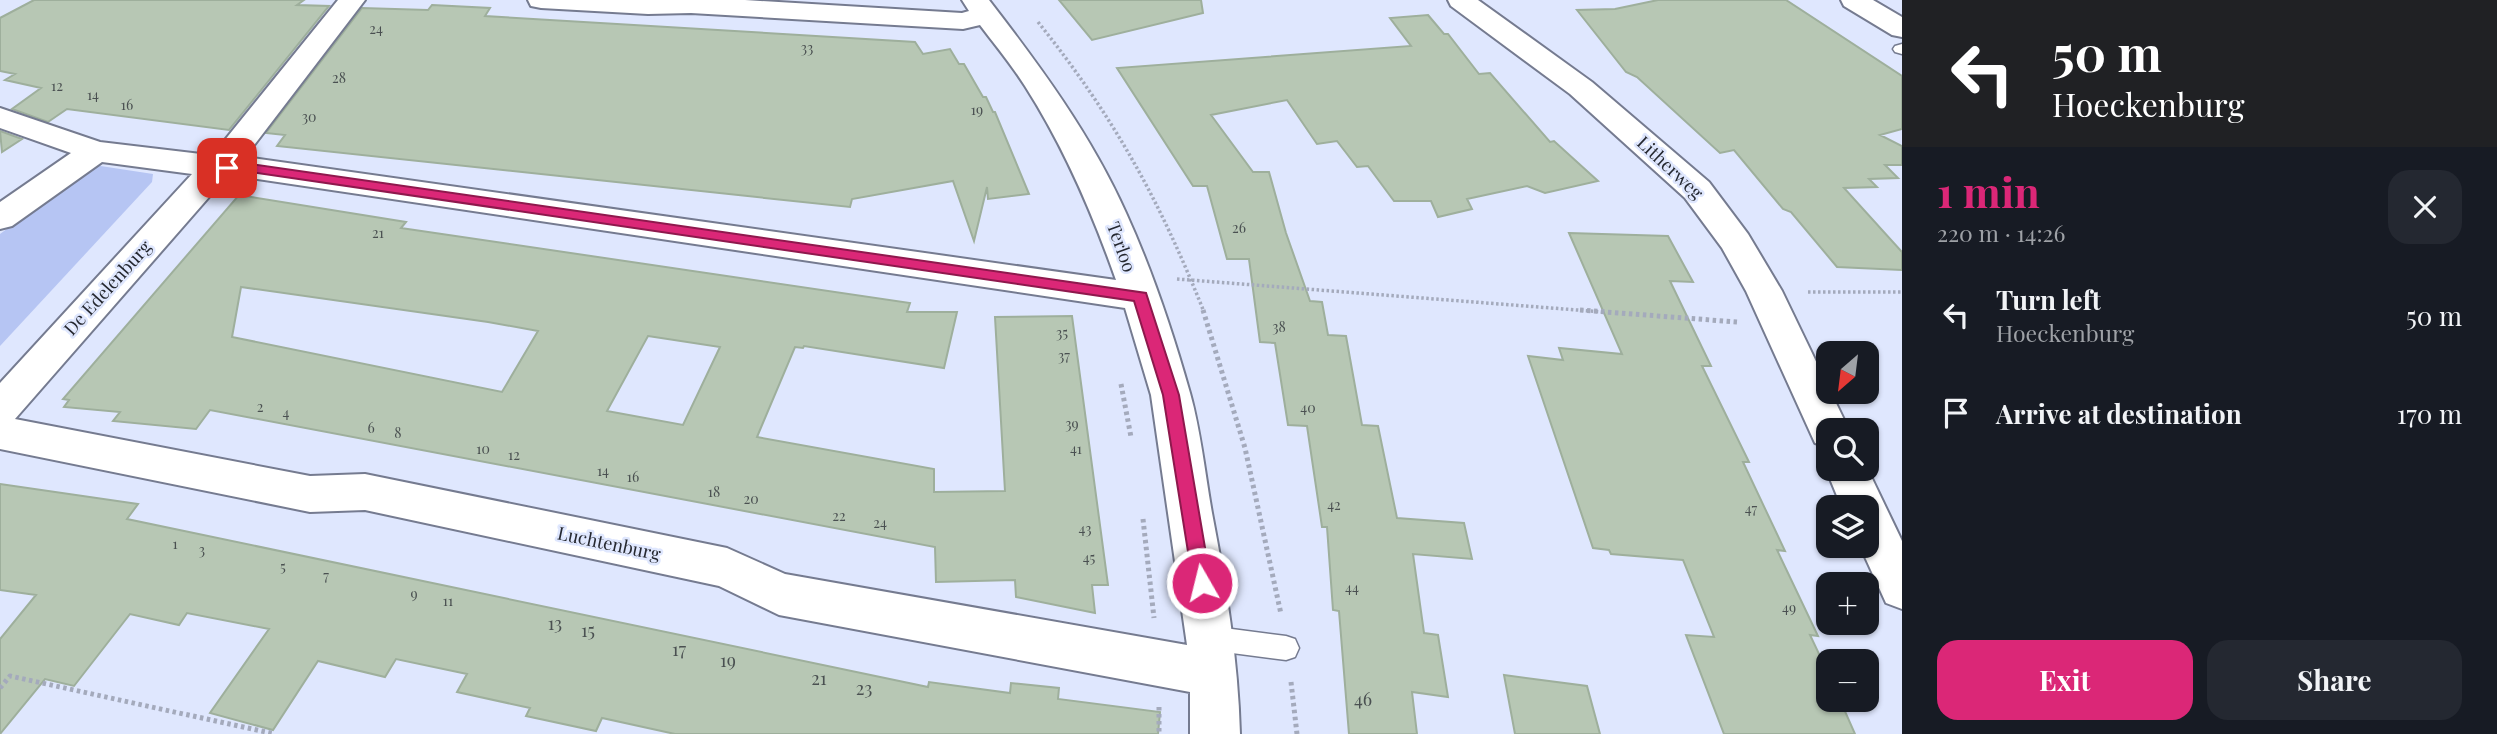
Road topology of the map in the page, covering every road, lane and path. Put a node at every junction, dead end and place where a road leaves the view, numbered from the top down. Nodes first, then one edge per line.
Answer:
1 (352, 0) edge
2 (541, 0) edge
3 (1461, 0) edge
4 (1854, 0) edge
5 (982, 4) edge
6 (1902, 29) edge
7 (0, 117) edge
8 (96, 151) junction
9 (219, 166) junction
10 (0, 218) edge
11 (1136, 286) junction
12 (1764, 291) junction
13 (1902, 292) edge
14 (1779, 325) junction
15 (1119, 372) dead end
16 (0, 409) edge
17 (1823, 418) edge
18 (0, 433) edge
19 (1133, 447) dead end
20 (1142, 513) dead end
21 (1879, 539) edge
22 (1902, 588) edge
23 (1286, 648) dead end
24 (1212, 655) junction
25 (1158, 663) junction
26 (0, 688) edge
27 (275, 734) edge
28 (1160, 734) edge
29 (1215, 734) edge

1 - 9 street, De Edelenburg
2 - 5 street
3 - 12 street, Litherweg
4 - 6 street
5 - 11 street, Terloo
7 - 8 street
8 - 9 street
8 - 10 street
9 - 11 street
9 - 16 street, De Edelenburg
11 - 14 path
11 - 24 street, Terloo
12 - 13 path
12 - 14 street, Litherweg
14 - 17 street, Litherweg
15 - 19 path
18 - 25 street, Luchtenburg
20 - 25 path
21 - 22 street
23 - 24 lane
24 - 25 street, Luchtenburg
24 - 29 street, Terloo
25 - 28 path
26 - 27 path

